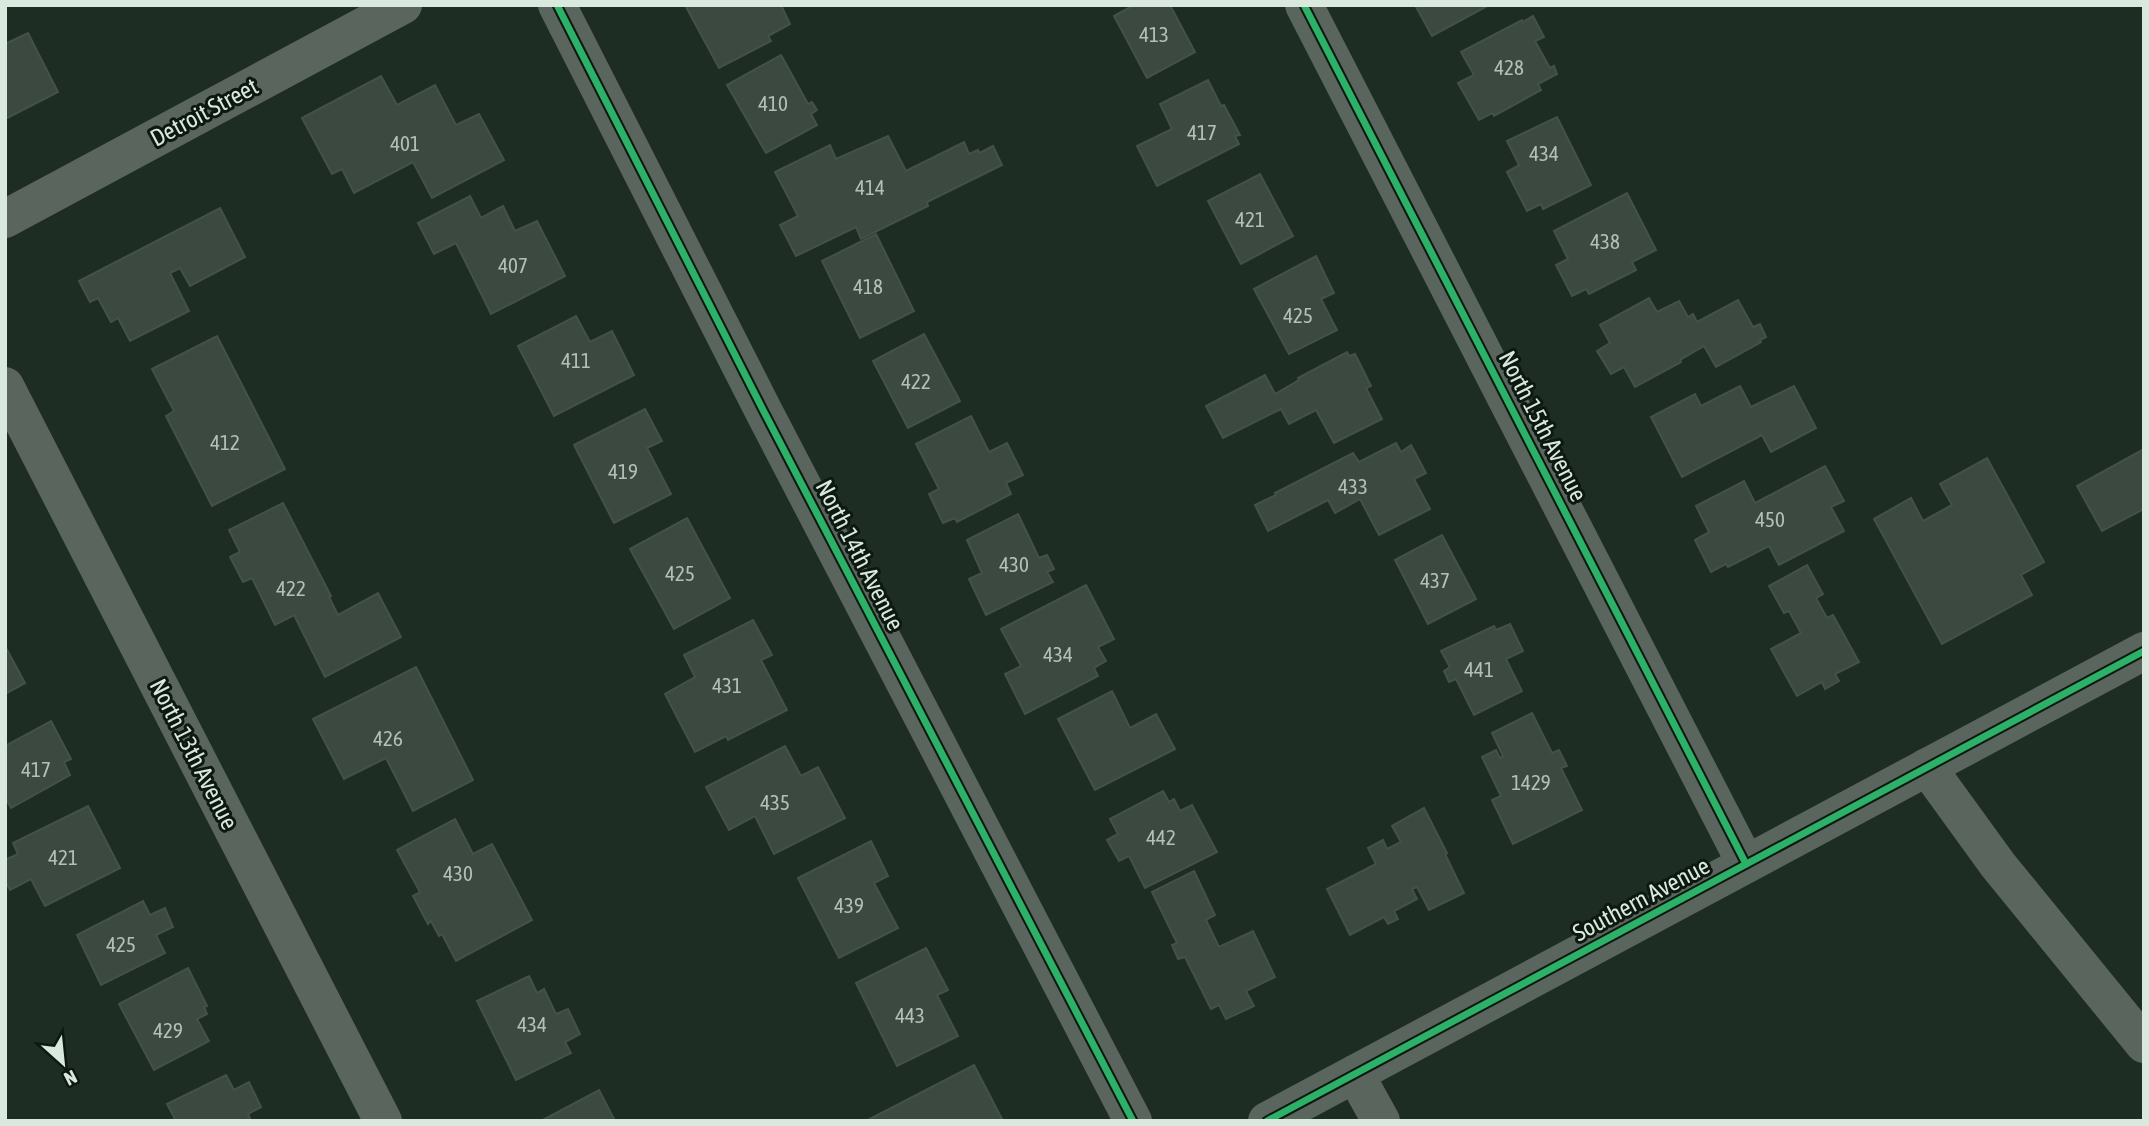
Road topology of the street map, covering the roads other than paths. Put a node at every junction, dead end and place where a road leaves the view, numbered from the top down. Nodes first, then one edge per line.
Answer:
1 (403, 5) edge
2 (557, 5) edge
3 (1304, 5) edge
4 (5, 219) edge
5 (5, 386) edge
6 (2144, 651) edge
7 (1927, 767) junction
8 (1746, 864) junction
9 (2144, 1044) edge
10 (1355, 1074) junction
11 (383, 1121) edge
12 (1133, 1121) edge
13 (1267, 1121) edge
14 (1381, 1121) edge

1 - 4 street, Detroit Street
2 - 12 street, North 14th Avenue
3 - 8 street, North 15th Avenue
5 - 11 street, North 13th Avenue
6 - 7 street, Southern Avenue
7 - 8 street, Southern Avenue
7 - 9 street
8 - 10 street, Southern Avenue
10 - 13 street, Southern Avenue
10 - 14 street

